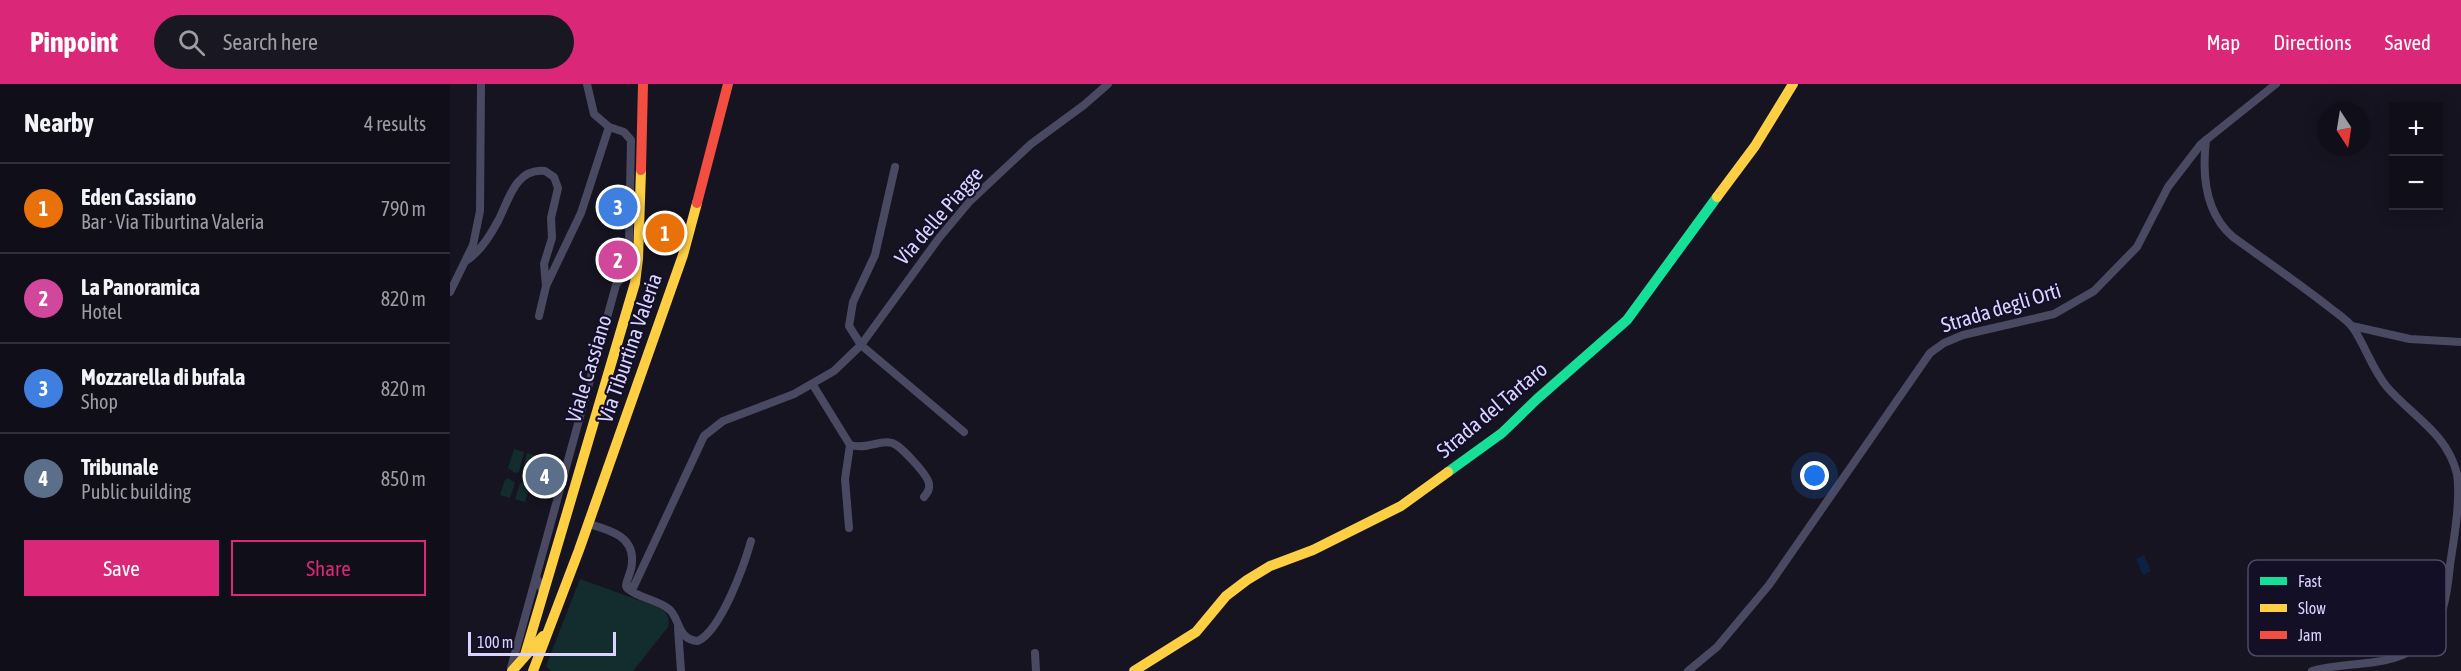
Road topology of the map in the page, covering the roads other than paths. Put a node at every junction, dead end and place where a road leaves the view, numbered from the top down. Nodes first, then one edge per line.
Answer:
1 (474, 84) edge
2 (480, 84) edge
3 (587, 84) edge
4 (643, 84) edge
5 (728, 84) edge
6 (1108, 84) edge
7 (1793, 84) edge
8 (2276, 84) edge
9 (481, 97) junction
10 (609, 127) junction
11 (2206, 139) junction
12 (895, 167) dead end
13 (466, 261) junction
14 (638, 264) junction
15 (546, 286) junction
16 (450, 292) edge
17 (538, 316) dead end
18 (2352, 326) junction
19 (2461, 342) edge
20 (861, 345) junction
21 (813, 385) junction
22 (964, 432) dead end
23 (850, 445) junction
24 (924, 497) dead end
25 (590, 521) junction
26 (849, 528) dead end
27 (751, 541) dead end
28 (536, 577) junction
29 (627, 588) junction
30 (543, 591) junction
31 (2446, 600) edge
32 (549, 628) junction
33 (678, 628) junction
34 (1035, 653) dead end
35 (2399, 656) edge
36 (525, 658) junction
37 (511, 671) edge
38 (521, 671) edge
39 (532, 671) edge
40 (681, 671) edge
41 (1036, 671) edge
42 (1134, 671) edge
43 (1688, 671) edge
44 (2312, 671) edge

1 - 9 street
2 - 9 street
3 - 10 street
4 - 14 street, Viale Cassiano
5 - 25 street, Via Tiburtina Valeria
6 - 20 street, Via delle Piagge
7 - 42 street, Strada del Tartaro
8 - 11 street, Strada degli Orti
9 - 13 street
10 - 14 street
10 - 15 street
11 - 18 street
11 - 43 street, Strada degli Orti
12 - 20 street
13 - 15 street
13 - 16 street
14 - 28 street
14 - 30 street, Viale Cassiano
15 - 17 street
18 - 19 street
18 - 31 street
20 - 21 street, Via delle Piagge
20 - 22 street
21 - 23 street
21 - 29 street, Via delle Piagge
23 - 24 street
23 - 26 street
25 - 29 street
25 - 32 street, Via Tiburtina Valeria
27 - 33 street
28 - 30 street
28 - 37 street
29 - 33 street
30 - 36 street, Viale Cassiano
32 - 36 street
32 - 39 street, Via Tiburtina Valeria
33 - 40 street
34 - 41 street
35 - 44 street
36 - 37 street
36 - 38 street, Viale Cassiano

